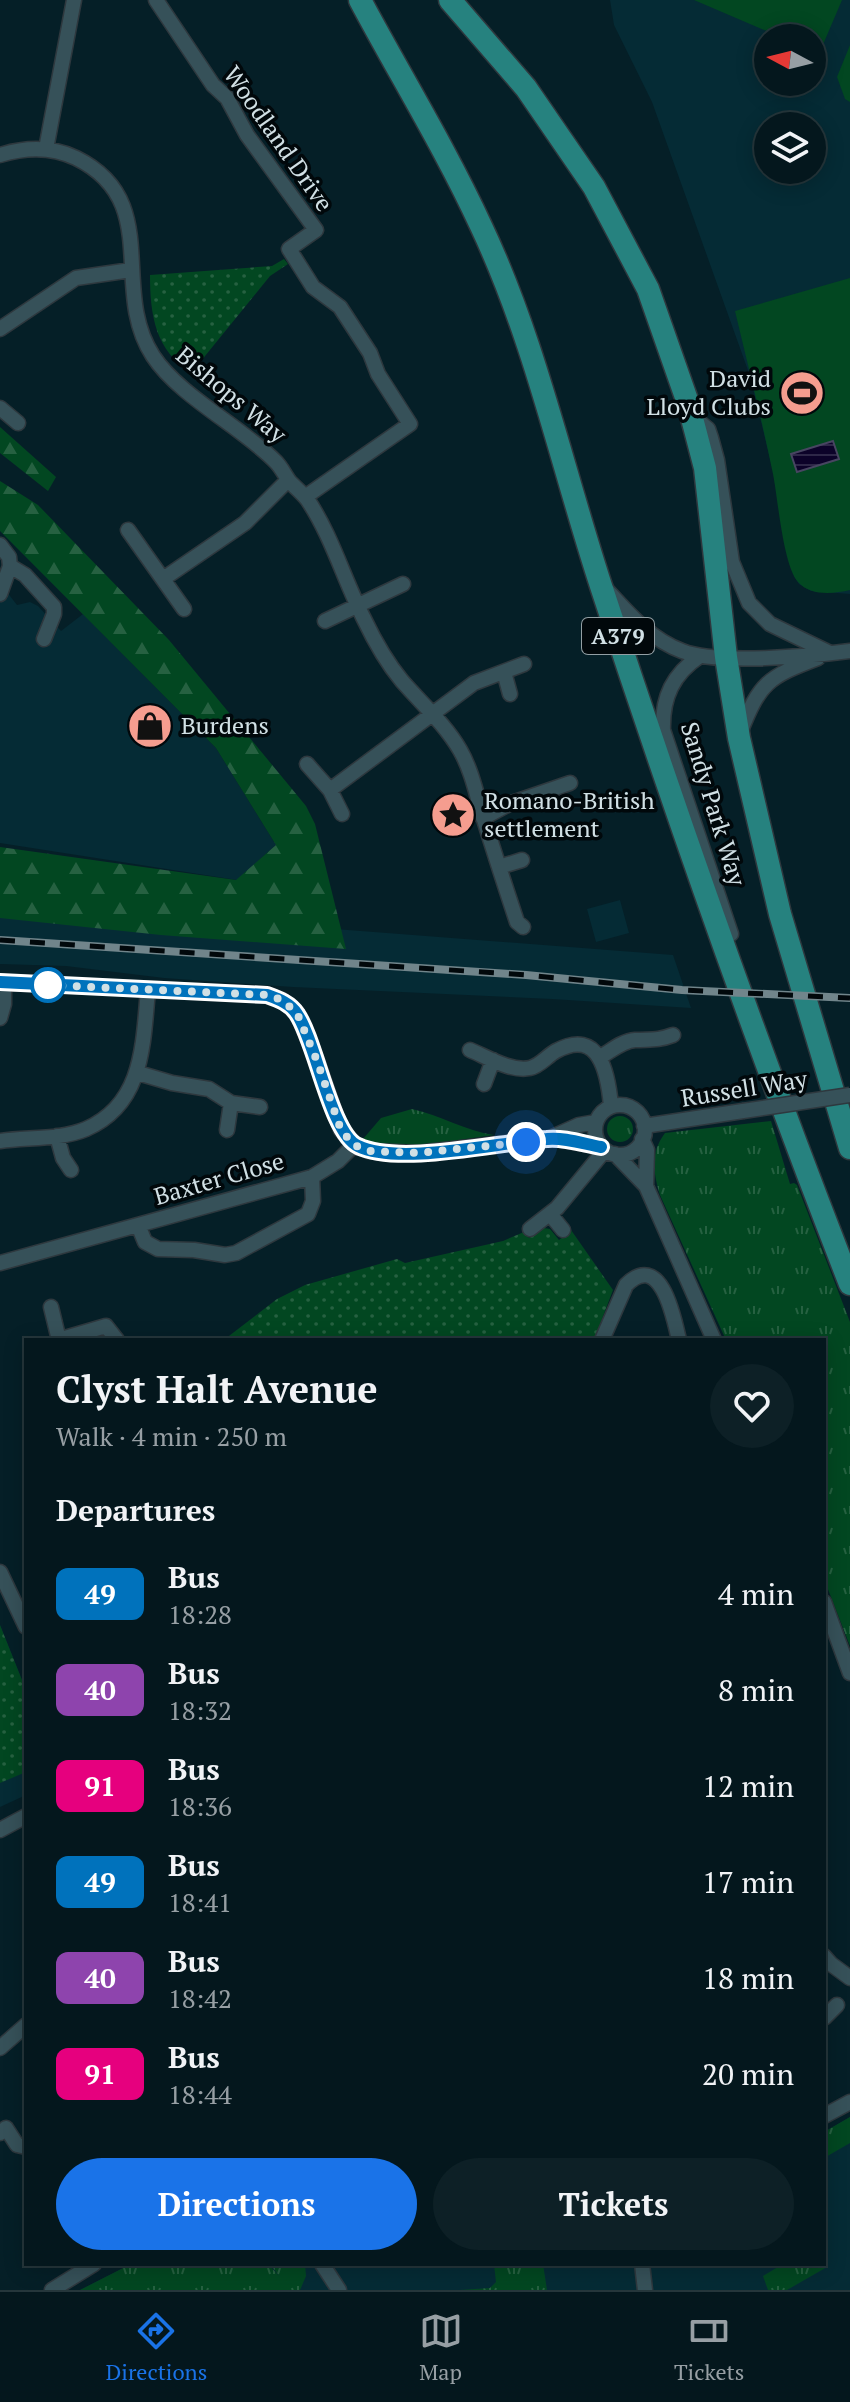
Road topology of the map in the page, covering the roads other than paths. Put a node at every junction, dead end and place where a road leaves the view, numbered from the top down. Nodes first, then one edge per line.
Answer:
1 (74, 0) edge
2 (156, 0) edge
3 (360, 0) edge
4 (450, 0) edge
5 (46, 149) junction
6 (0, 155) edge
7 (131, 270) junction
8 (0, 329) edge
9 (0, 408) edge
10 (692, 416) junction
11 (18, 423) dead end
12 (288, 480) junction
13 (305, 497) junction
14 (128, 530) dead end
15 (0, 545) edge
16 (10, 566) junction
17 (163, 579) junction
18 (600, 583) junction
19 (403, 584) dead end
20 (0, 594) edge
21 (357, 605) junction
22 (184, 609) dead end
23 (325, 621) dead end
24 (44, 639) dead end
25 (850, 651) edge
26 (830, 653) junction
27 (700, 656) junction
28 (726, 657) junction
29 (524, 664) dead end
30 (504, 672) junction
31 (510, 694) dead end
32 (433, 714) junction
33 (739, 738) junction
34 (307, 764) dead end
35 (570, 783) dead end
36 (330, 790) junction
37 (342, 814) dead end
38 (483, 818) junction
39 (522, 860) dead end
40 (499, 867) junction
41 (523, 927) dead end
42 (734, 977) junction
43 (2, 982) edge
44 (148, 990) junction
45 (0, 1018) edge
46 (673, 1035) dead end
47 (470, 1050) dead end
48 (600, 1057) junction
49 (493, 1060) junction
50 (138, 1073) junction
51 (484, 1084) dead end
52 (850, 1095) edge
53 (231, 1103) junction
54 (611, 1106) junction
55 (260, 1107) dead end
56 (596, 1122) junction
57 (227, 1130) dead end
58 (643, 1133) junction
59 (57, 1136) junction
60 (550, 1138) junction
61 (0, 1141) edge
62 (354, 1145) junction
63 (850, 1148) edge
64 (607, 1150) junction
65 (71, 1170) dead end
66 (312, 1177) junction
67 (646, 1186) junction
68 (550, 1214) junction
69 (138, 1225) junction
70 (530, 1229) dead end
71 (563, 1230) dead end
72 (0, 1263) edge
73 (850, 1284) edge
74 (51, 1307) dead end
75 (58, 1338) edge
76 (65, 1338) edge
77 (115, 1338) edge
78 (603, 1338) edge
79 (679, 1338) edge
80 (713, 1338) edge
81 (0, 1572) edge
82 (826, 1607) edge
83 (24, 1623) edge
84 (850, 1673) edge
85 (24, 1817) edge
86 (0, 1830) edge
87 (826, 1958) edge
88 (850, 1978) edge
89 (837, 2005) dead end
90 (826, 2016) edge
91 (24, 2027) edge
92 (0, 2048) edge
93 (850, 2102) edge
94 (826, 2115) edge
95 (2, 2125) edge
96 (24, 2147) edge
97 (91, 2266) edge
98 (323, 2266) edge
99 (642, 2266) edge
100 (52, 2290) edge
101 (339, 2290) edge
102 (645, 2290) edge

1 - 5 street
2 - 13 street, Woodland Drive
3 - 18 main road, A379
4 - 10 main road
5 - 6 street, Bishops Way
5 - 7 street, Bishops Way
7 - 8 street
7 - 12 street, Bishops Way
9 - 11 street
10 - 26 street
10 - 28 main road
12 - 13 street, Bishops Way
12 - 17 street
13 - 21 street, Bishops Way
14 - 17 street
15 - 16 street
16 - 20 street
16 - 24 street
17 - 22 street
18 - 27 street, Sandy Park Way
18 - 42 main road, A379
19 - 21 street
21 - 23 street
21 - 32 street, Bishops Way
25 - 26 street, Sandy Park Way
26 - 28 street, Sandy Park Way
26 - 33 street, Sandy Park Way
27 - 28 street, Sandy Park Way
27 - 42 street, Sandy Park Way
28 - 33 main road
29 - 30 street
30 - 31 street
30 - 32 street
32 - 36 street
32 - 38 street, Bishops Way
33 - 63 main road
34 - 36 street
35 - 38 street
36 - 37 street
38 - 40 street, Bishops Way
39 - 40 street
40 - 41 street, Bishops Way
42 - 73 main road, A379
43 - 44 street
43 - 45 street
44 - 50 street
44 - 62 street
46 - 48 street
47 - 49 street
48 - 49 street
48 - 54 street
49 - 51 street
50 - 53 street
50 - 59 street
52 - 58 street, Russell Way, bridge
53 - 55 street
53 - 57 street
54 - 56 street
54 - 58 street
56 - 60 street
56 - 64 street
58 - 64 street
58 - 67 street
59 - 61 street
59 - 65 street
60 - 62 street
60 - 64 street
62 - 66 street, Baxter Close
64 - 67 street
64 - 68 street
66 - 69 street, Baxter Close
66 - 69 street, Baxter Close
67 - 80 street
68 - 70 street
68 - 71 street
69 - 72 street, Baxter Close
74 - 75 street
76 - 77 street
78 - 79 street
81 - 83 street
82 - 84 street
85 - 86 street
87 - 88 street
89 - 90 street
91 - 92 street
93 - 94 street
95 - 96 street
97 - 100 street
98 - 101 street
99 - 102 street

